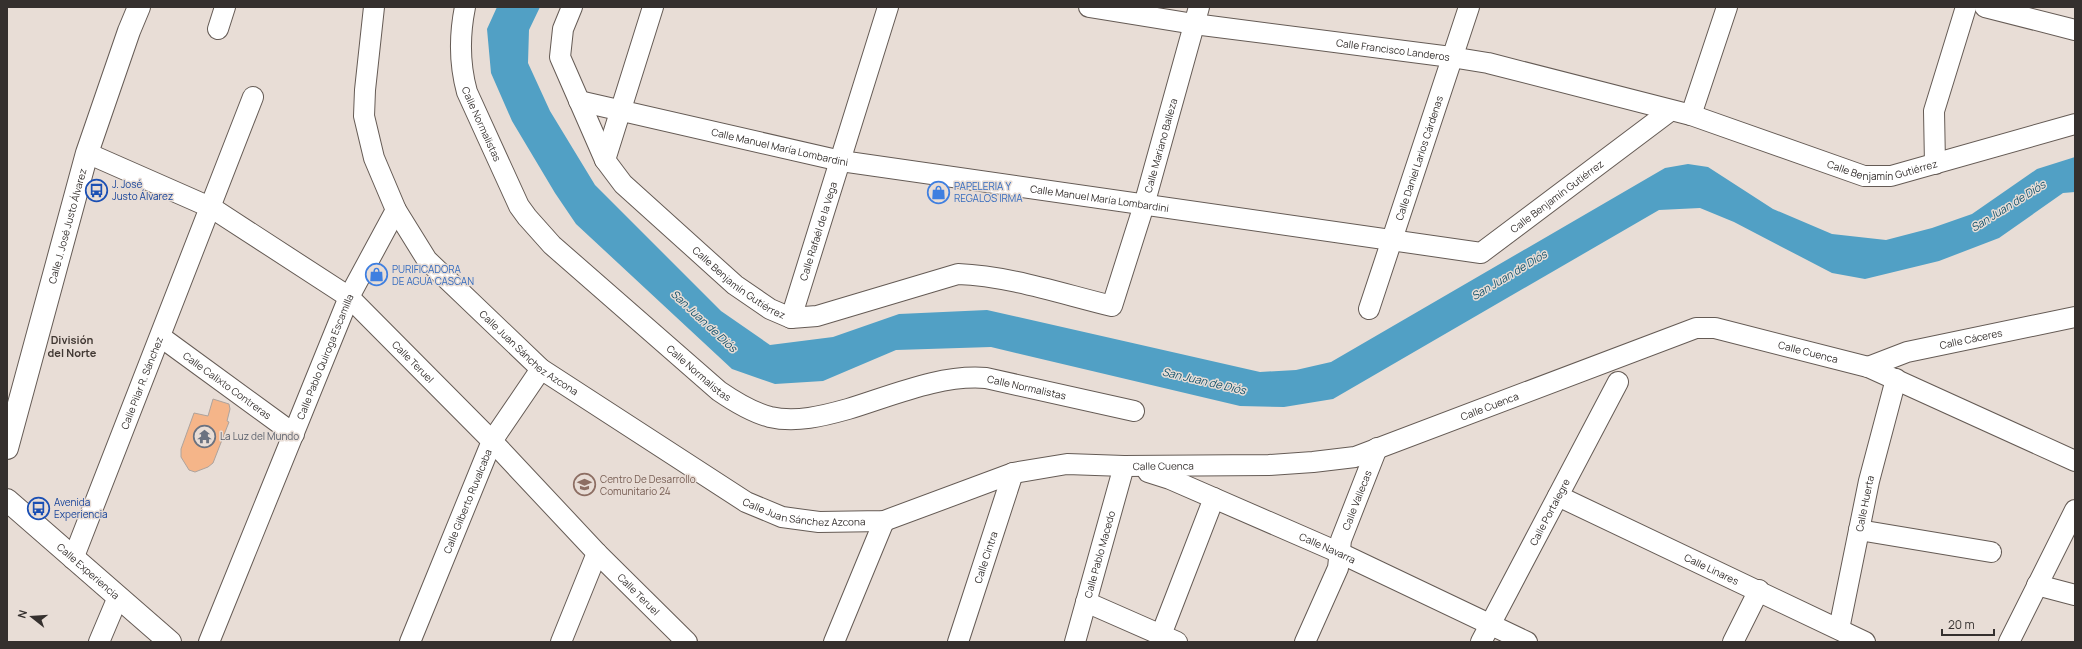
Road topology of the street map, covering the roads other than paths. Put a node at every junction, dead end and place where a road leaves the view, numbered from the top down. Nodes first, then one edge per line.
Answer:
1 (139, 7) edge
2 (225, 7) edge
3 (374, 7) edge
4 (465, 7) edge
5 (572, 7) edge
6 (654, 7) edge
7 (888, 7) edge
8 (1089, 7) edge
9 (1469, 7) edge
10 (1727, 7) edge
11 (1966, 7) edge
12 (1985, 7) edge
13 (1196, 15) edge
14 (218, 29) dead end
15 (2075, 30) edge
16 (1451, 57) junction
17 (254, 97) dead end
18 (579, 101) junction
19 (621, 111) junction
20 (1670, 111) junction
21 (1691, 115) junction
22 (2075, 124) edge
23 (87, 153) junction
24 (605, 160) junction
25 (841, 162) junction
26 (1935, 164) junction
27 (1144, 206) junction
28 (212, 208) junction
29 (396, 210) junction
30 (1392, 241) junction
31 (1481, 253) joint
32 (349, 297) junction
33 (1112, 306) joint
34 (1369, 309) dead end
35 (2075, 317) edge
36 (791, 318) junction
37 (161, 337) junction
38 (1868, 367) junction
39 (541, 369) junction
40 (1896, 379) junction
41 (1618, 382) dead end
42 (1134, 411) dead end
43 (294, 434) junction
44 (492, 441) junction
45 (7, 448) edge
46 (1377, 448) junction
47 (2075, 461) edge
48 (1124, 466) junction
49 (1013, 473) junction
50 (1558, 496) junction
51 (1214, 498) junction
52 (7, 500) edge
53 (2075, 510) edge
54 (884, 521) junction
55 (1859, 530) junction
56 (1991, 552) dead end
57 (597, 553) junction
58 (1340, 553) junction
59 (73, 559) junction
60 (2037, 585) junction
61 (1759, 590) junction
62 (2075, 595) edge
63 (118, 597) junction
64 (1086, 602) junction
65 (1490, 624) junction
66 (1839, 629) junction
67 (1169, 638) edge
68 (99, 642) edge
69 (170, 642) edge
70 (209, 642) edge
71 (410, 642) edge
72 (561, 642) edge
73 (687, 642) edge
74 (834, 642) edge
75 (958, 642) edge
76 (1075, 642) edge
77 (1305, 642) edge
78 (1481, 642) edge
79 (1527, 642) edge
80 (1733, 642) edge
81 (1865, 642) edge
82 (2009, 642) edge

1 - 23 street, Calle J. José Justo Álvarez
2 - 14 street
3 - 29 street, Calle Juan Sánchez Azcona
4 - 42 street, Calle Normalistas
5 - 18 street, Calle Benjamín Gutiérrez
6 - 19 street
7 - 25 street, Calle Rafaél de la Vega
8 - 13 street, Calle Francisco Landeros
9 - 16 street, Calle Daniel Larios Cárdenas
10 - 21 street
11 - 26 street
12 - 15 street
13 - 16 street, Calle Francisco Landeros
13 - 27 street, Calle Mariano Balleza
16 - 20 street, Calle Francisco Landeros
16 - 30 street, Calle Daniel Larios Cárdenas
17 - 28 street, Calle Pilar R. Sánchez
18 - 19 street, Calle Manuel María Lombardini
18 - 24 street, Calle Benjamín Gutiérrez
19 - 24 street
19 - 25 street, Calle Manuel María Lombardini
20 - 21 street, Calle Francisco Landeros
20 - 31 street, Calle Benjamín Gutiérrez
21 - 26 street, Calle Benjamín Gutiérrez
22 - 26 street, Calle Benjamín Gutiérrez
23 - 28 street, Calle Teruel
23 - 45 street, Calle J. José Justo Álvarez
24 - 36 street, Calle Benjamín Gutiérrez
25 - 27 street, Calle Manuel María Lombardini
25 - 36 street, Calle Rafaél de la Vega
27 - 30 street, Calle Manuel María Lombardini
27 - 33 street, Calle Mariano Balleza
28 - 32 street, Calle Teruel
28 - 37 street, Calle Pilar R. Sánchez
29 - 32 street, Calle Pablo Quiroga Escamilla
29 - 39 street, Calle Juan Sánchez Azcona
30 - 31 street, Calle Manuel María Lombardini
30 - 34 street, Calle Daniel Larios Cárdenas
32 - 43 street, Calle Pablo Quiroga Escamilla
32 - 44 street, Calle Teruel
33 - 36 street, Calle Benjamín Gutiérrez
35 - 38 street, Calle Cáceres
37 - 43 street, Calle Calixto Contreras
37 - 59 street, Calle Pilar R. Sánchez
38 - 40 street, Calle Cuenca
38 - 46 street, Calle Cuenca
39 - 44 street, Calle Gilberto Ruvalcaba
39 - 54 street, Calle Juan Sánchez Azcona
40 - 47 street, Calle Cuenca
40 - 55 street, Calle Huerta
41 - 50 street, Calle Portalegre
43 - 70 street, Calle Pablo Quiroga Escamilla
44 - 57 street, Calle Teruel
44 - 71 street, Calle Gilberto Ruvalcaba
46 - 48 street, Calle Cuenca
46 - 58 street, Calle Vallecas
48 - 49 street, Calle Cuenca
48 - 51 street, Calle Navarra
48 - 64 street, Calle Pablo Macedo
49 - 54 street, Calle Cuenca
49 - 75 street, Calle Cintra
50 - 61 street, Calle Linares
50 - 65 street, Calle Portalegre
51 - 58 street, Calle Navarra
51 - 67 street
52 - 59 street, Calle Experiencia
53 - 60 street
54 - 74 street
55 - 56 street
55 - 66 street, Calle Huerta
57 - 72 street
57 - 73 street, Calle Teruel
58 - 65 street, Calle Navarra
58 - 77 street, Calle Vallecas
59 - 63 street, Calle Experiencia
60 - 62 street
60 - 82 street
61 - 66 street, Calle Linares
61 - 80 street
63 - 68 street
63 - 69 street, Calle Experiencia
64 - 67 street
64 - 76 street, Calle Pablo Macedo
65 - 78 street, Calle Portalegre
65 - 79 street, Calle Navarra
66 - 81 street, Calle Linares

